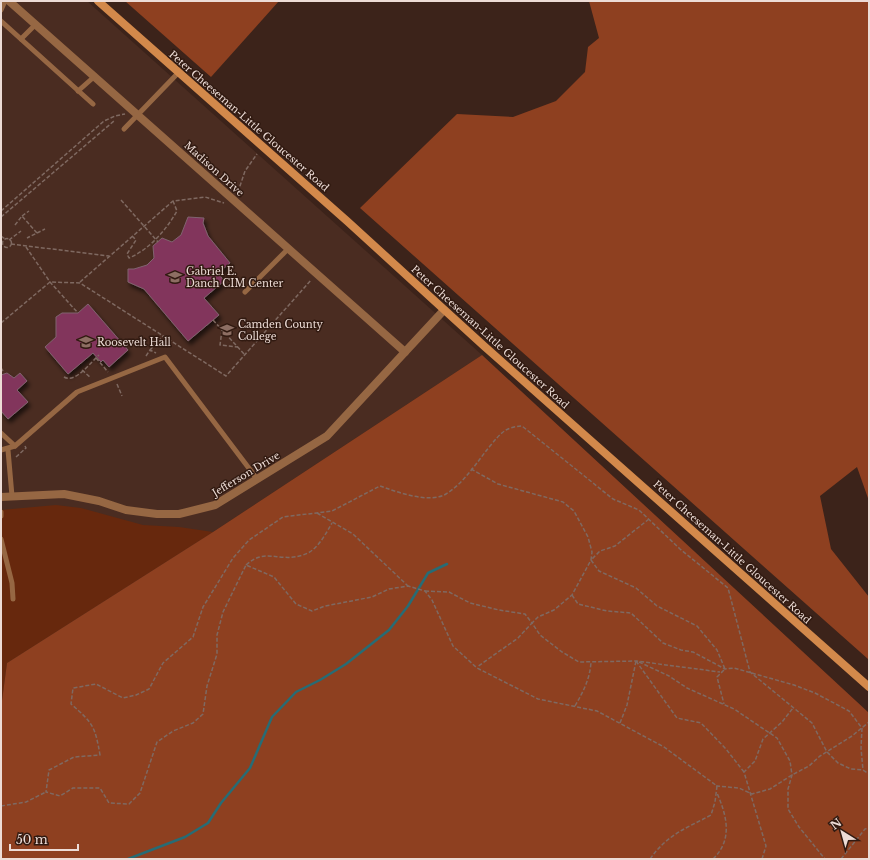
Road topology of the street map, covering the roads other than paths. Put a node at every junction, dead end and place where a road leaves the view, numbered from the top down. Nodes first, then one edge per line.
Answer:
1 (5, 1) edge
2 (10, 1) edge
3 (98, 1) edge
4 (1, 10) edge
5 (1, 21) edge
6 (36, 24) junction
7 (21, 39) junction
8 (179, 72) junction
9 (95, 76) junction
10 (78, 91) junction
11 (93, 104) dead end
12 (138, 115) junction
13 (124, 128) dead end
14 (289, 248) junction
15 (245, 292) dead end
16 (444, 310) junction
17 (405, 352) junction
18 (1, 433) edge
19 (15, 446) junction
20 (1, 450) edge
21 (8, 450) junction
22 (257, 479) junction
23 (12, 496) junction
24 (1, 497) edge
25 (1, 512) edge
26 (1, 516) edge
27 (1, 539) edge
28 (13, 599) dead end
29 (869, 687) edge

1 - 4 lane
2 - 6 street, Madison Drive
3 - 8 street, Peter Cheeseman-Little Gloucester Road
5 - 7 lane
6 - 7 lane
6 - 9 street, Madison Drive
7 - 10 lane
8 - 12 lane
8 - 16 street, Peter Cheeseman-Little Gloucester Road
9 - 10 lane
9 - 12 street, Madison Drive
10 - 11 lane
12 - 13 lane
12 - 14 street, Madison Drive
14 - 15 lane
14 - 17 street, Madison Drive
16 - 17 street, Jefferson Drive
16 - 29 street, Peter Cheeseman-Little Gloucester Road
17 - 22 street, Jefferson Drive
18 - 19 lane
19 - 21 lane
19 - 22 lane
20 - 21 lane
21 - 23 lane
22 - 23 street, Jefferson Drive
23 - 24 street, Jefferson Drive
25 - 26 lane
27 - 28 lane

